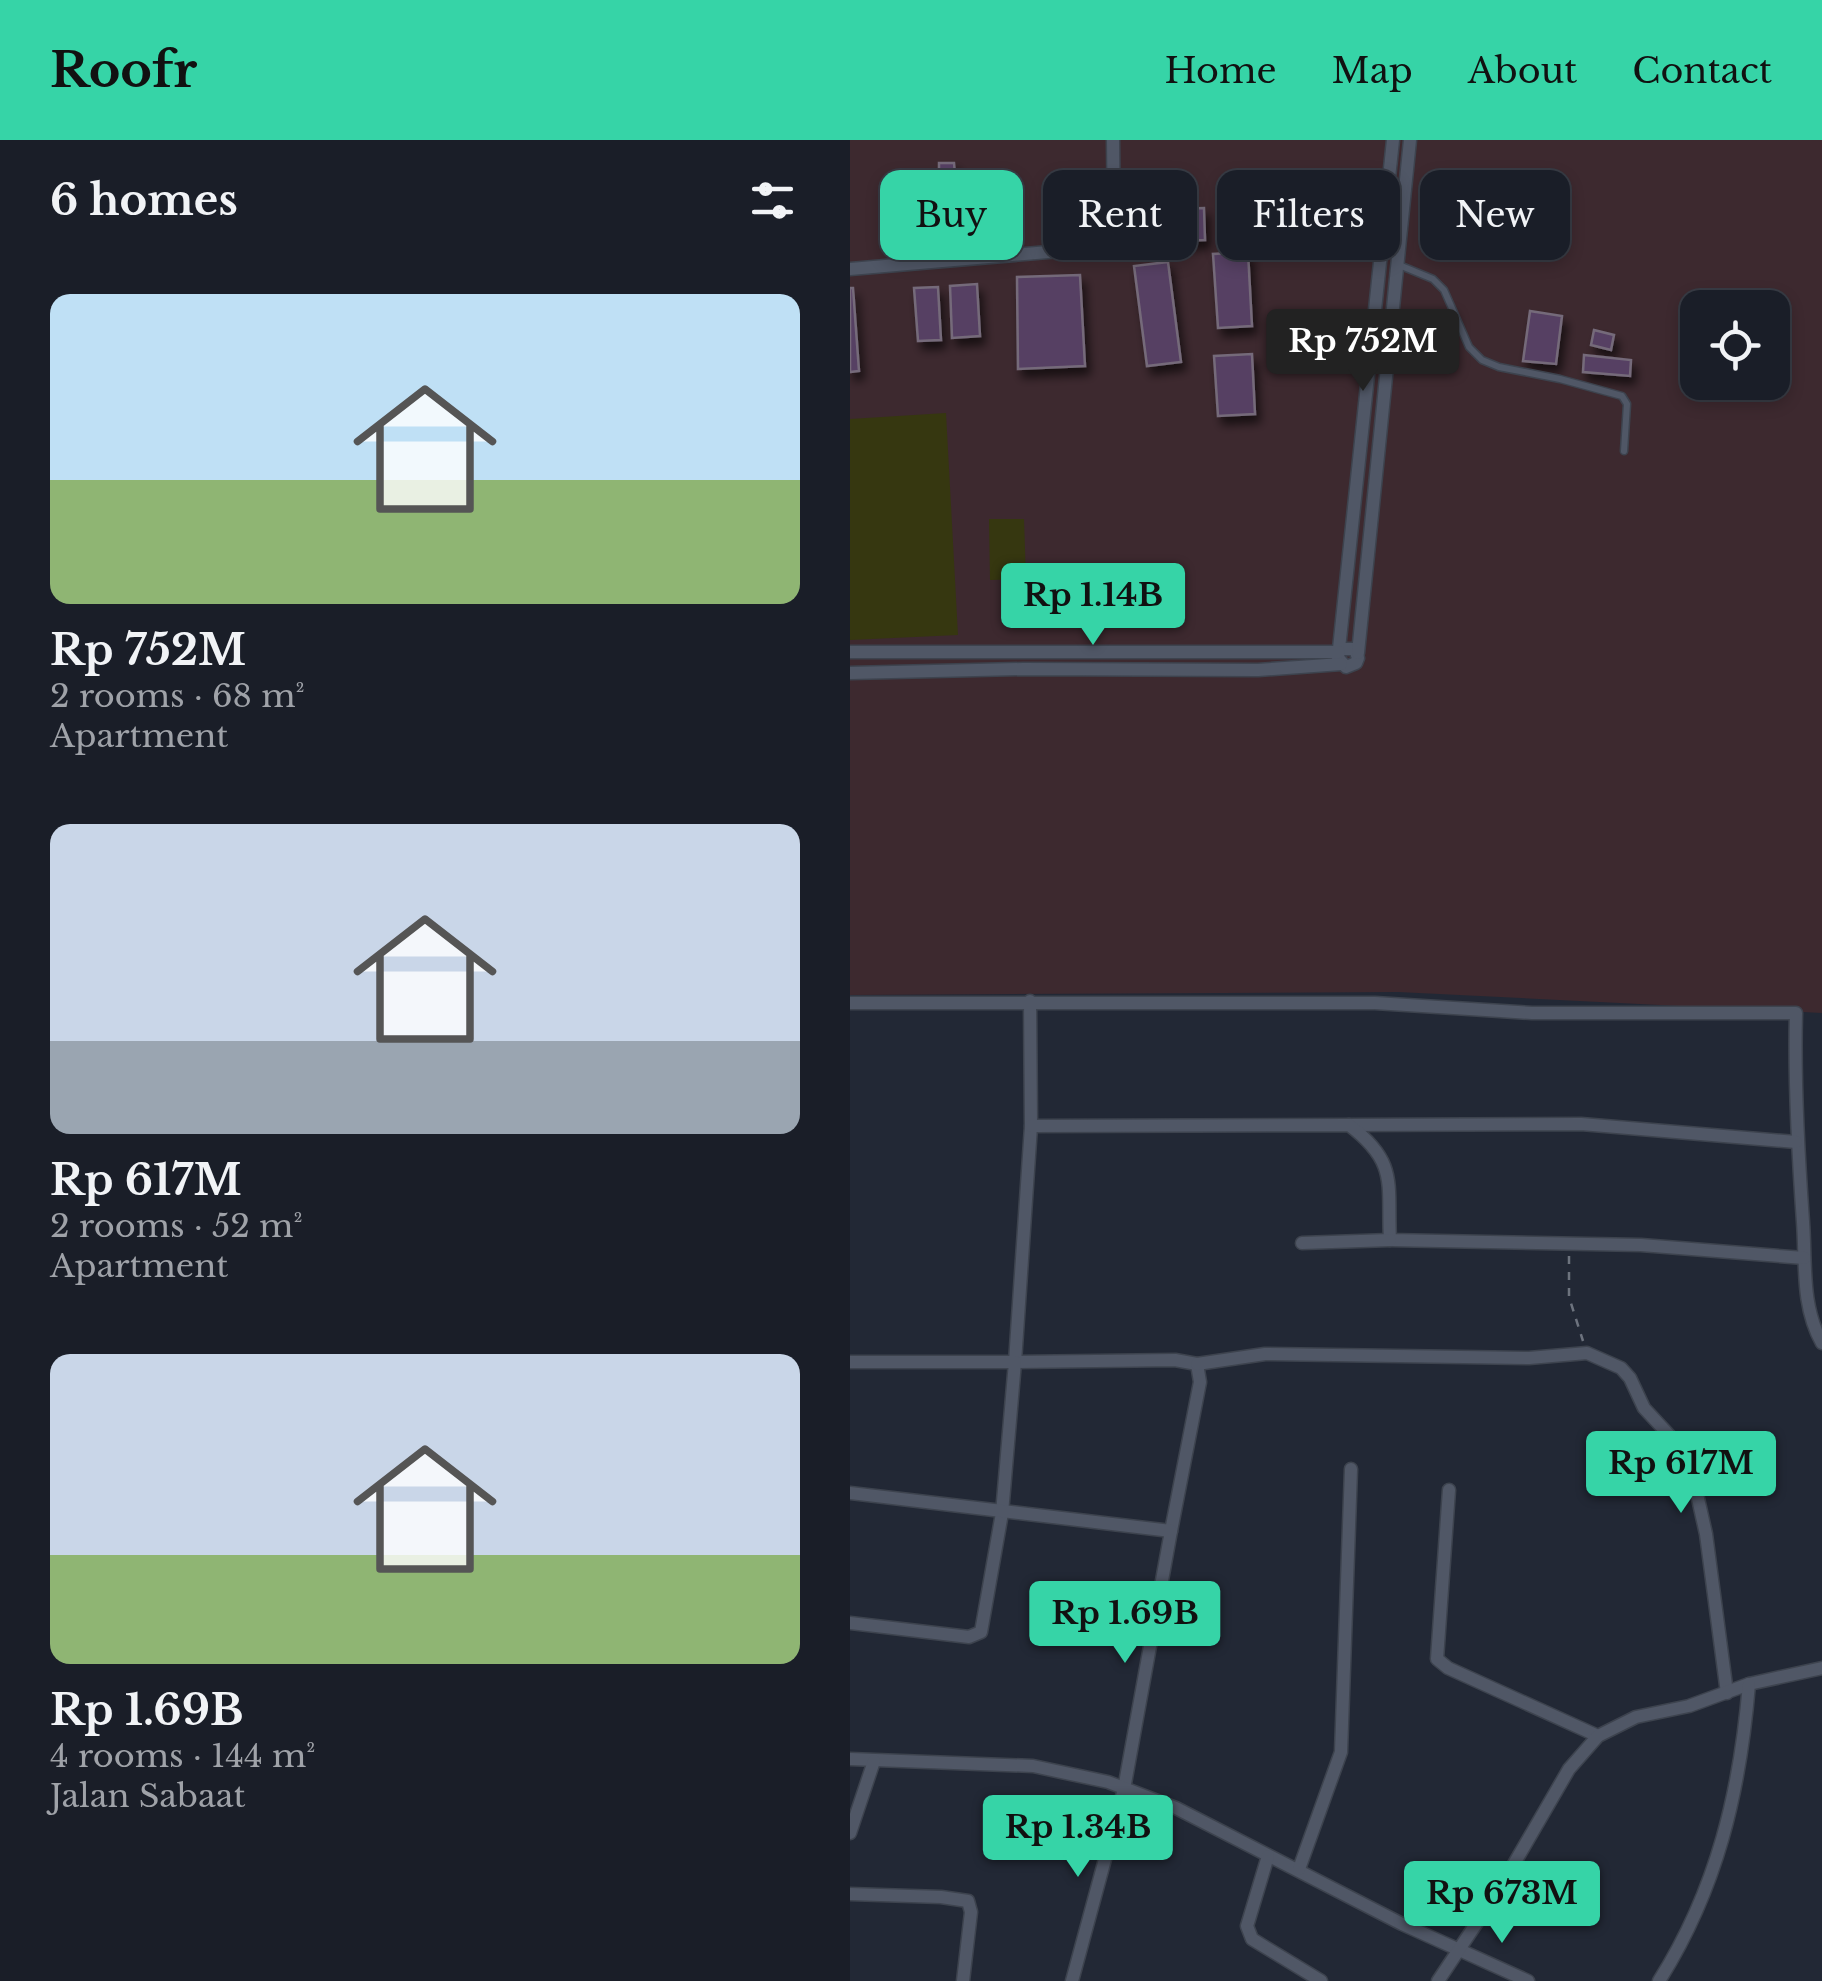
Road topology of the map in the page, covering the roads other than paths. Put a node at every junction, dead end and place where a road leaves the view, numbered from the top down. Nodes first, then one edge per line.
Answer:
1 (1113, 140) edge
2 (1393, 140) edge
3 (1410, 140) edge
4 (1398, 264) junction
5 (850, 268) edge
6 (1372, 345) junction
7 (1390, 348) junction
8 (1624, 452) dead end
9 (850, 652) edge
10 (1340, 655) junction
11 (850, 673) edge
12 (1030, 1001) junction
13 (850, 1002) edge
14 (1349, 1125) junction
15 (1031, 1126) junction
16 (1796, 1142) junction
17 (1390, 1240) junction
18 (1302, 1243) dead end
19 (1804, 1258) junction
20 (1822, 1342) edge
21 (850, 1362) edge
22 (1015, 1362) junction
23 (1196, 1364) junction
24 (1351, 1469) dead end
25 (1449, 1490) dead end
26 (850, 1494) edge
27 (1002, 1513) junction
28 (1171, 1531) junction
29 (850, 1623) edge
30 (1822, 1668) edge
31 (1749, 1684) junction
32 (1726, 1693) junction
33 (1598, 1736) junction
34 (850, 1759) edge
35 (874, 1762) junction
36 (1124, 1789) junction
37 (850, 1833) edge
38 (1268, 1856) junction
39 (1299, 1870) junction
40 (850, 1894) edge
41 (1459, 1951) junction
42 (963, 1981) edge
43 (1072, 1981) edge
44 (1321, 1981) edge
45 (1438, 1981) edge
46 (1528, 1981) edge
47 (1659, 1981) edge

1 - 5 street
2 - 6 street
3 - 4 street
4 - 7 street
4 - 8 lane
6 - 7 street
6 - 10 street
7 - 10 street
9 - 10 street
10 - 11 street
12 - 13 street
12 - 15 street
12 - 16 street
14 - 15 street
14 - 16 street
14 - 17 street
15 - 22 street
16 - 19 street
17 - 18 street
17 - 19 street
19 - 20 street
21 - 22 street
22 - 23 street
22 - 27 street
23 - 28 street
23 - 32 street
24 - 39 street
25 - 33 street
26 - 27 street
27 - 28 street
27 - 29 street
28 - 36 street
30 - 31 street
31 - 32 street
31 - 47 street
32 - 33 street
33 - 41 street
34 - 35 street
35 - 36 street
35 - 37 street
36 - 38 street
36 - 43 street
38 - 39 street
38 - 44 street
39 - 41 street
40 - 42 street
41 - 45 street
41 - 46 street

